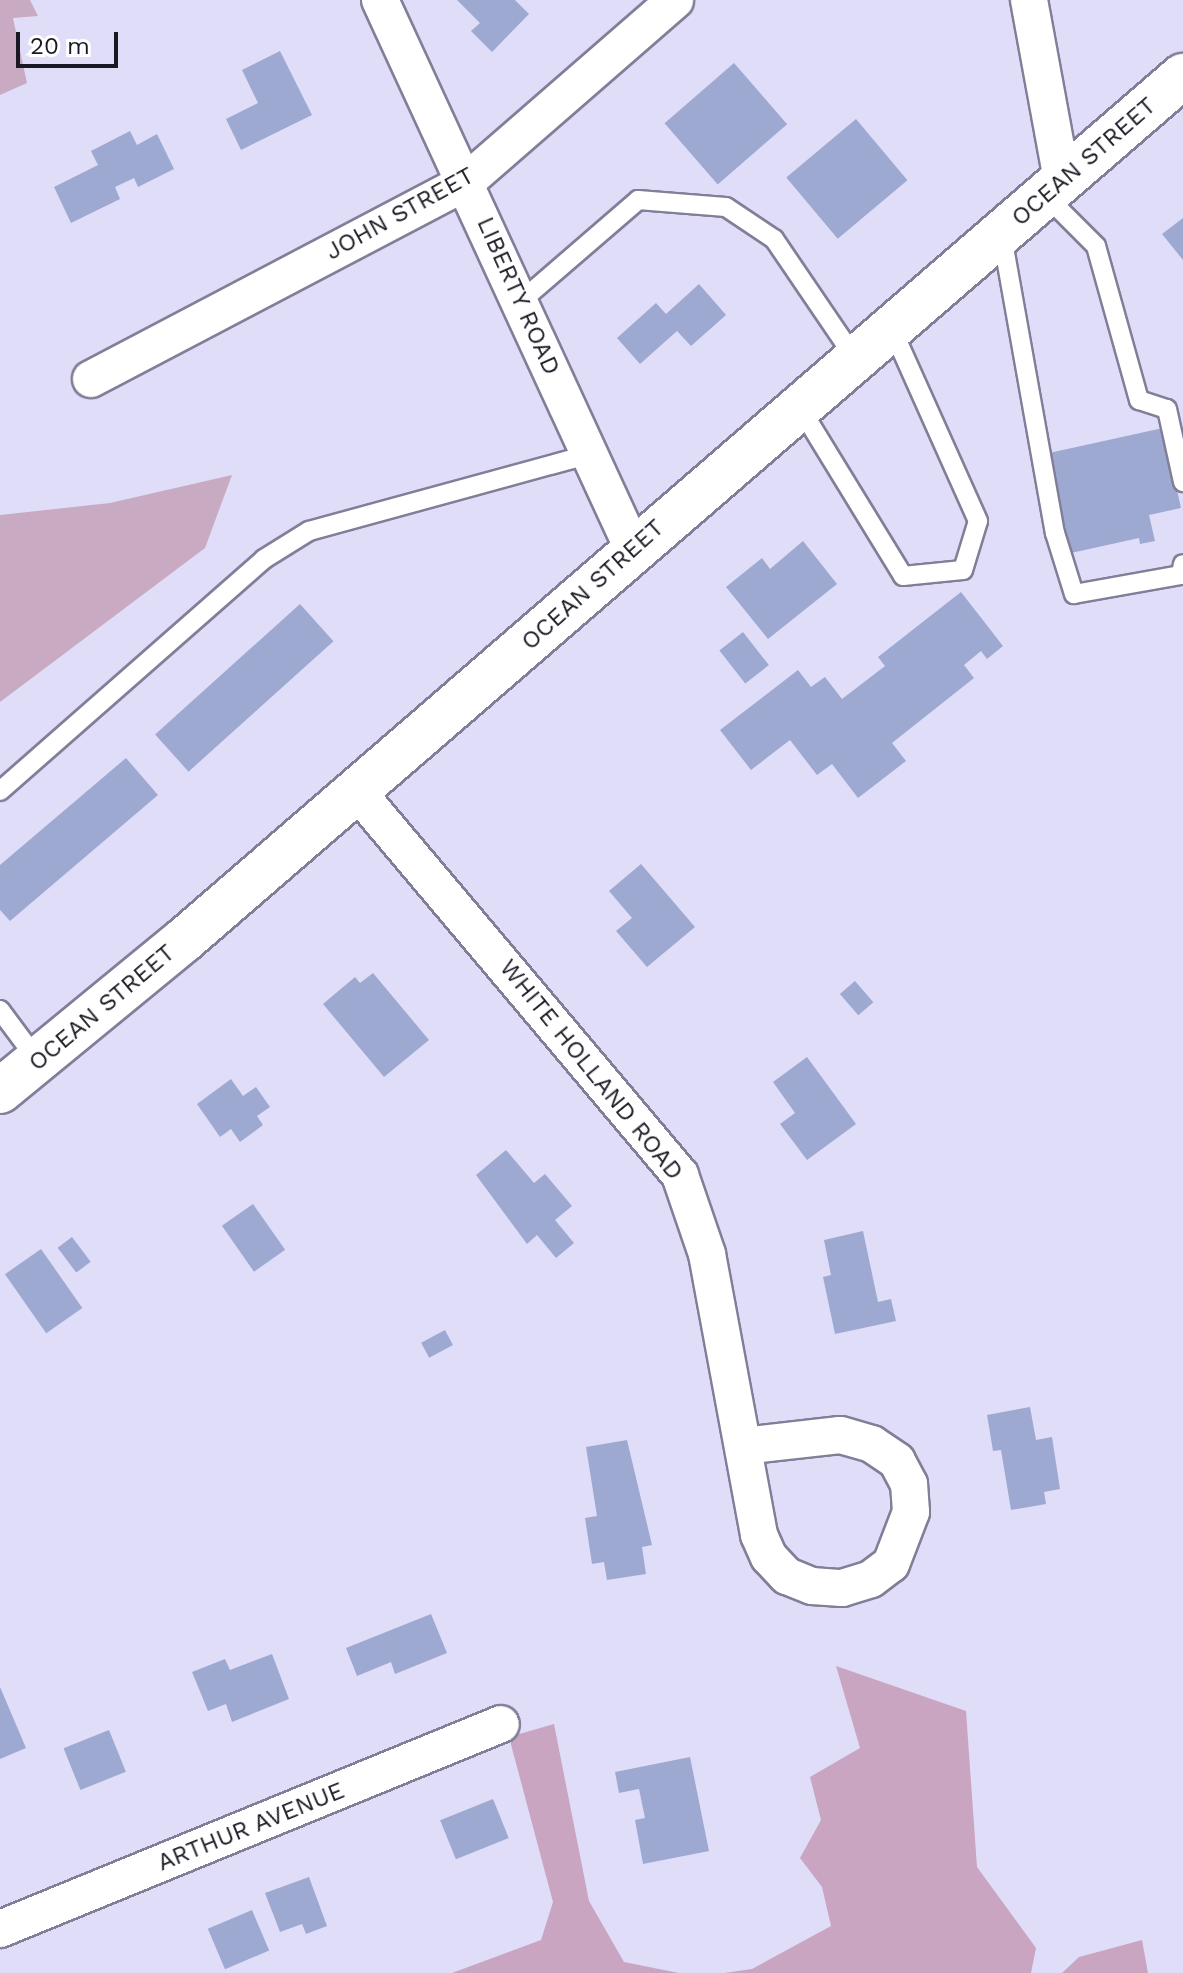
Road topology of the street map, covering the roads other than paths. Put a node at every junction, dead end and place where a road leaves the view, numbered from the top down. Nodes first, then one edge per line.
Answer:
1 (380, 0) edge
2 (675, 0) edge
3 (1029, 0) edge
4 (1183, 76) edge
5 (466, 182) junction
6 (1053, 188) junction
7 (1001, 233) junction
8 (520, 302) junction
9 (891, 327) junction
10 (855, 358) junction
11 (91, 379) dead end
12 (799, 406) junction
13 (590, 454) junction
14 (1183, 482) edge
15 (633, 549) junction
16 (1183, 564) edge
17 (354, 788) junction
18 (0, 791) edge
19 (0, 1010) edge
20 (38, 1061) junction
21 (0, 1091) edge
22 (744, 1446) junction
23 (501, 1724) dead end
24 (0, 1929) edge

1 - 5 street, LIBERTY ROAD
2 - 5 street, JOHN STREET
3 - 6 street
4 - 6 main road, OCEAN STREET
5 - 8 street, LIBERTY ROAD
5 - 11 street, JOHN STREET
6 - 7 main road, OCEAN STREET
6 - 14 lane
7 - 9 main road, OCEAN STREET
7 - 16 lane
8 - 10 lane
8 - 13 street, LIBERTY ROAD
9 - 10 main road, OCEAN STREET
9 - 12 lane
10 - 12 main road, OCEAN STREET
12 - 15 main road, OCEAN STREET
13 - 15 street, LIBERTY ROAD
13 - 18 lane
15 - 17 main road, OCEAN STREET
17 - 20 main road, OCEAN STREET
17 - 22 street, WHITE HOLLAND ROAD
19 - 20 lane
20 - 21 main road, OCEAN STREET
22 - 22 street, WHITE HOLLAND ROAD
23 - 24 street, ARTHUR AVENUE

